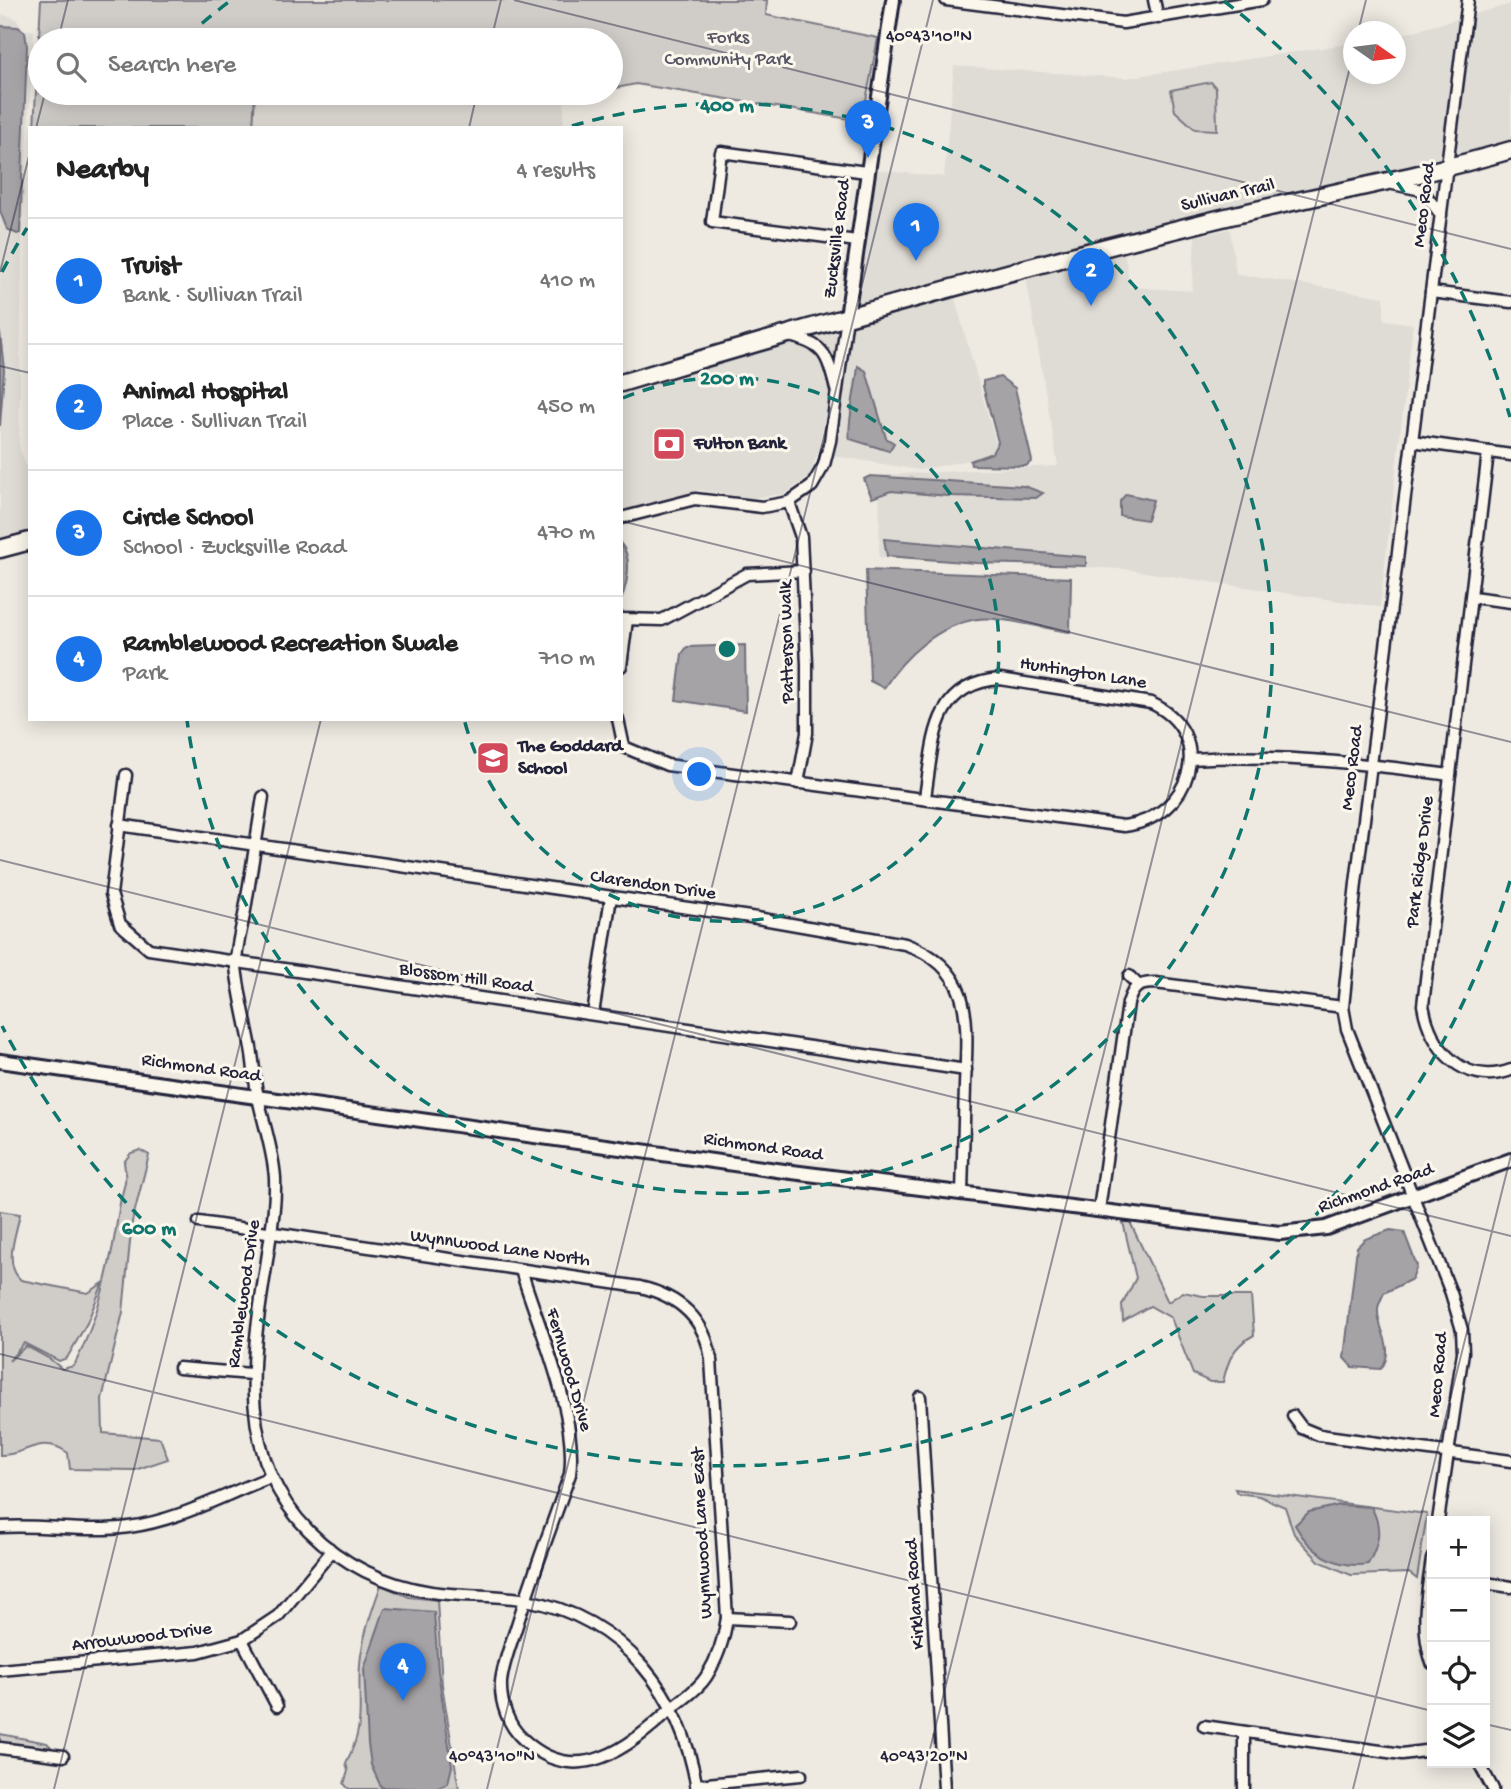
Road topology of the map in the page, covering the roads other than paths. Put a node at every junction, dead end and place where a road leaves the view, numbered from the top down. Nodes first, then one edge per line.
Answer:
1 (893, 0) edge
2 (946, 0) edge
3 (1154, 0) edge
4 (1262, 0) edge
5 (1468, 0) edge
6 (1158, 18) junction
7 (1511, 150) edge
8 (1447, 169) junction
9 (866, 172) junction
10 (1382, 183) junction
11 (1441, 215) junction
12 (857, 241) junction
13 (1431, 292) junction
14 (1511, 302) edge
15 (847, 317) junction
16 (785, 335) junction
17 (623, 382) edge
18 (838, 397) junction
19 (1412, 441) junction
20 (1488, 452) junction
21 (1511, 455) edge
22 (789, 502) junction
23 (623, 517) edge
24 (28, 542) edge
25 (0, 549) edge
26 (804, 571) junction
27 (1472, 597) junction
28 (1511, 602) edge
29 (624, 620) edge
30 (618, 721) edge
31 (1191, 759) junction
32 (1371, 764) junction
33 (126, 775) dead end
34 (1450, 775) junction
35 (798, 783) junction
36 (263, 797) dead end
37 (925, 797) junction
38 (119, 825) junction
39 (256, 846) junction
40 (611, 897) junction
41 (236, 964) junction
42 (1129, 976) dead end
43 (1138, 985) junction
44 (1343, 1007) junction
45 (593, 1014) junction
46 (0, 1060) edge
47 (966, 1070) junction
48 (1511, 1070) edge
49 (257, 1097) junction
50 (1511, 1160) edge
51 (962, 1193) junction
52 (1413, 1198) junction
53 (1099, 1210) junction
54 (200, 1222) dead end
55 (271, 1233) junction
56 (521, 1270) junction
57 (705, 1336) joint
58 (179, 1368) dead end
59 (251, 1374) junction
60 (920, 1397) dead end
61 (1293, 1416) dead end
62 (1448, 1452) junction
63 (1511, 1461) edge
64 (271, 1477) junction
65 (1439, 1516) edge
66 (0, 1527) edge
67 (329, 1548) junction
68 (1430, 1579) edge
69 (1490, 1584) edge
70 (1511, 1587) edge
71 (524, 1600) junction
72 (727, 1618) junction
73 (790, 1621) dead end
74 (242, 1640) junction
75 (1427, 1647) edge
76 (0, 1670) edge
77 (277, 1706) dead end
78 (672, 1709) junction
79 (1204, 1726) dead end
80 (1244, 1732) junction
81 (0, 1748) edge
82 (1427, 1751) edge
83 (63, 1756) dead end
84 (1482, 1768) edge
85 (801, 1774) dead end
86 (697, 1787) edge
87 (944, 1789) edge
88 (1244, 1789) edge
89 (1493, 1789) edge

1 - 9 street, Zucksville Road
2 - 6 street
3 - 6 street
4 - 6 street
5 - 8 street, Meco Road
7 - 8 main road, Sullivan Trail
8 - 10 main road, Sullivan Trail
8 - 11 street, Meco Road
9 - 12 street, Zucksville Road
9 - 12 street
10 - 11 street
10 - 15 main road, Sullivan Trail
11 - 13 street, Meco Road
12 - 15 street, Zucksville Road
13 - 14 street
13 - 19 street, Meco Road
15 - 16 main road, Sullivan Trail
15 - 18 street
16 - 17 main road, Sullivan Trail
16 - 18 street
18 - 22 street
19 - 20 street
19 - 32 street, Meco Road
20 - 21 street
20 - 27 street, Park Ridge Drive
22 - 23 street
22 - 26 street, Patterson Walk
24 - 25 main road
26 - 29 street
26 - 35 street, Patterson Walk
27 - 28 street
27 - 34 street, Park Ridge Drive
30 - 35 street
31 - 32 street
31 - 37 street
31 - 37 street, Huntington Lane
32 - 34 street
32 - 44 street, Meco Road
33 - 38 street, Blossom Hill Road
34 - 48 street, Park Ridge Drive
35 - 37 street
36 - 39 street, Ramblewood Drive
38 - 39 street, Clarendon Drive
38 - 41 street, Blossom Hill Road
39 - 40 street, Clarendon Drive
39 - 41 street, Ramblewood Drive
40 - 45 street
40 - 47 street, Clarendon Drive
41 - 45 street, Blossom Hill Road
41 - 49 street, Ramblewood Drive
42 - 43 street
43 - 44 street
43 - 53 street
44 - 52 street, Meco Road
45 - 47 street, Blossom Hill Road
46 - 49 street, Richmond Road
47 - 51 street, Clarendon Drive
49 - 51 street, Richmond Road
49 - 55 street, Ramblewood Drive
50 - 52 street, Richmond Road
51 - 53 street, Richmond Road
52 - 53 street, Richmond Road
52 - 62 street, Meco Road
54 - 55 street, Wynnwood Lane North
55 - 56 street, Wynnwood Lane North
55 - 59 street, Ramblewood Drive
56 - 57 street, Wynnwood Lane North
56 - 71 street, Fernwood Drive
57 - 72 street, Wynnwood Lane East
58 - 59 street
59 - 64 street, Ramblewood Drive
60 - 87 street, Kirkland Road
61 - 62 street
62 - 63 street
62 - 65 street, Meco Road
64 - 66 street
64 - 67 street, Ramblewood Drive
67 - 71 street, Ramblewood Drive
67 - 74 street, Arrowwood Drive
68 - 75 street
69 - 70 street
71 - 78 street, Ramblewood Drive
71 - 78 street
72 - 73 street
72 - 78 street, Wynnwood Lane East
74 - 76 street, Arrowwood Drive
74 - 77 street
78 - 86 street, Ramblewood Drive
79 - 80 street
80 - 82 street
80 - 88 street
81 - 83 street
84 - 89 street
85 - 86 street

